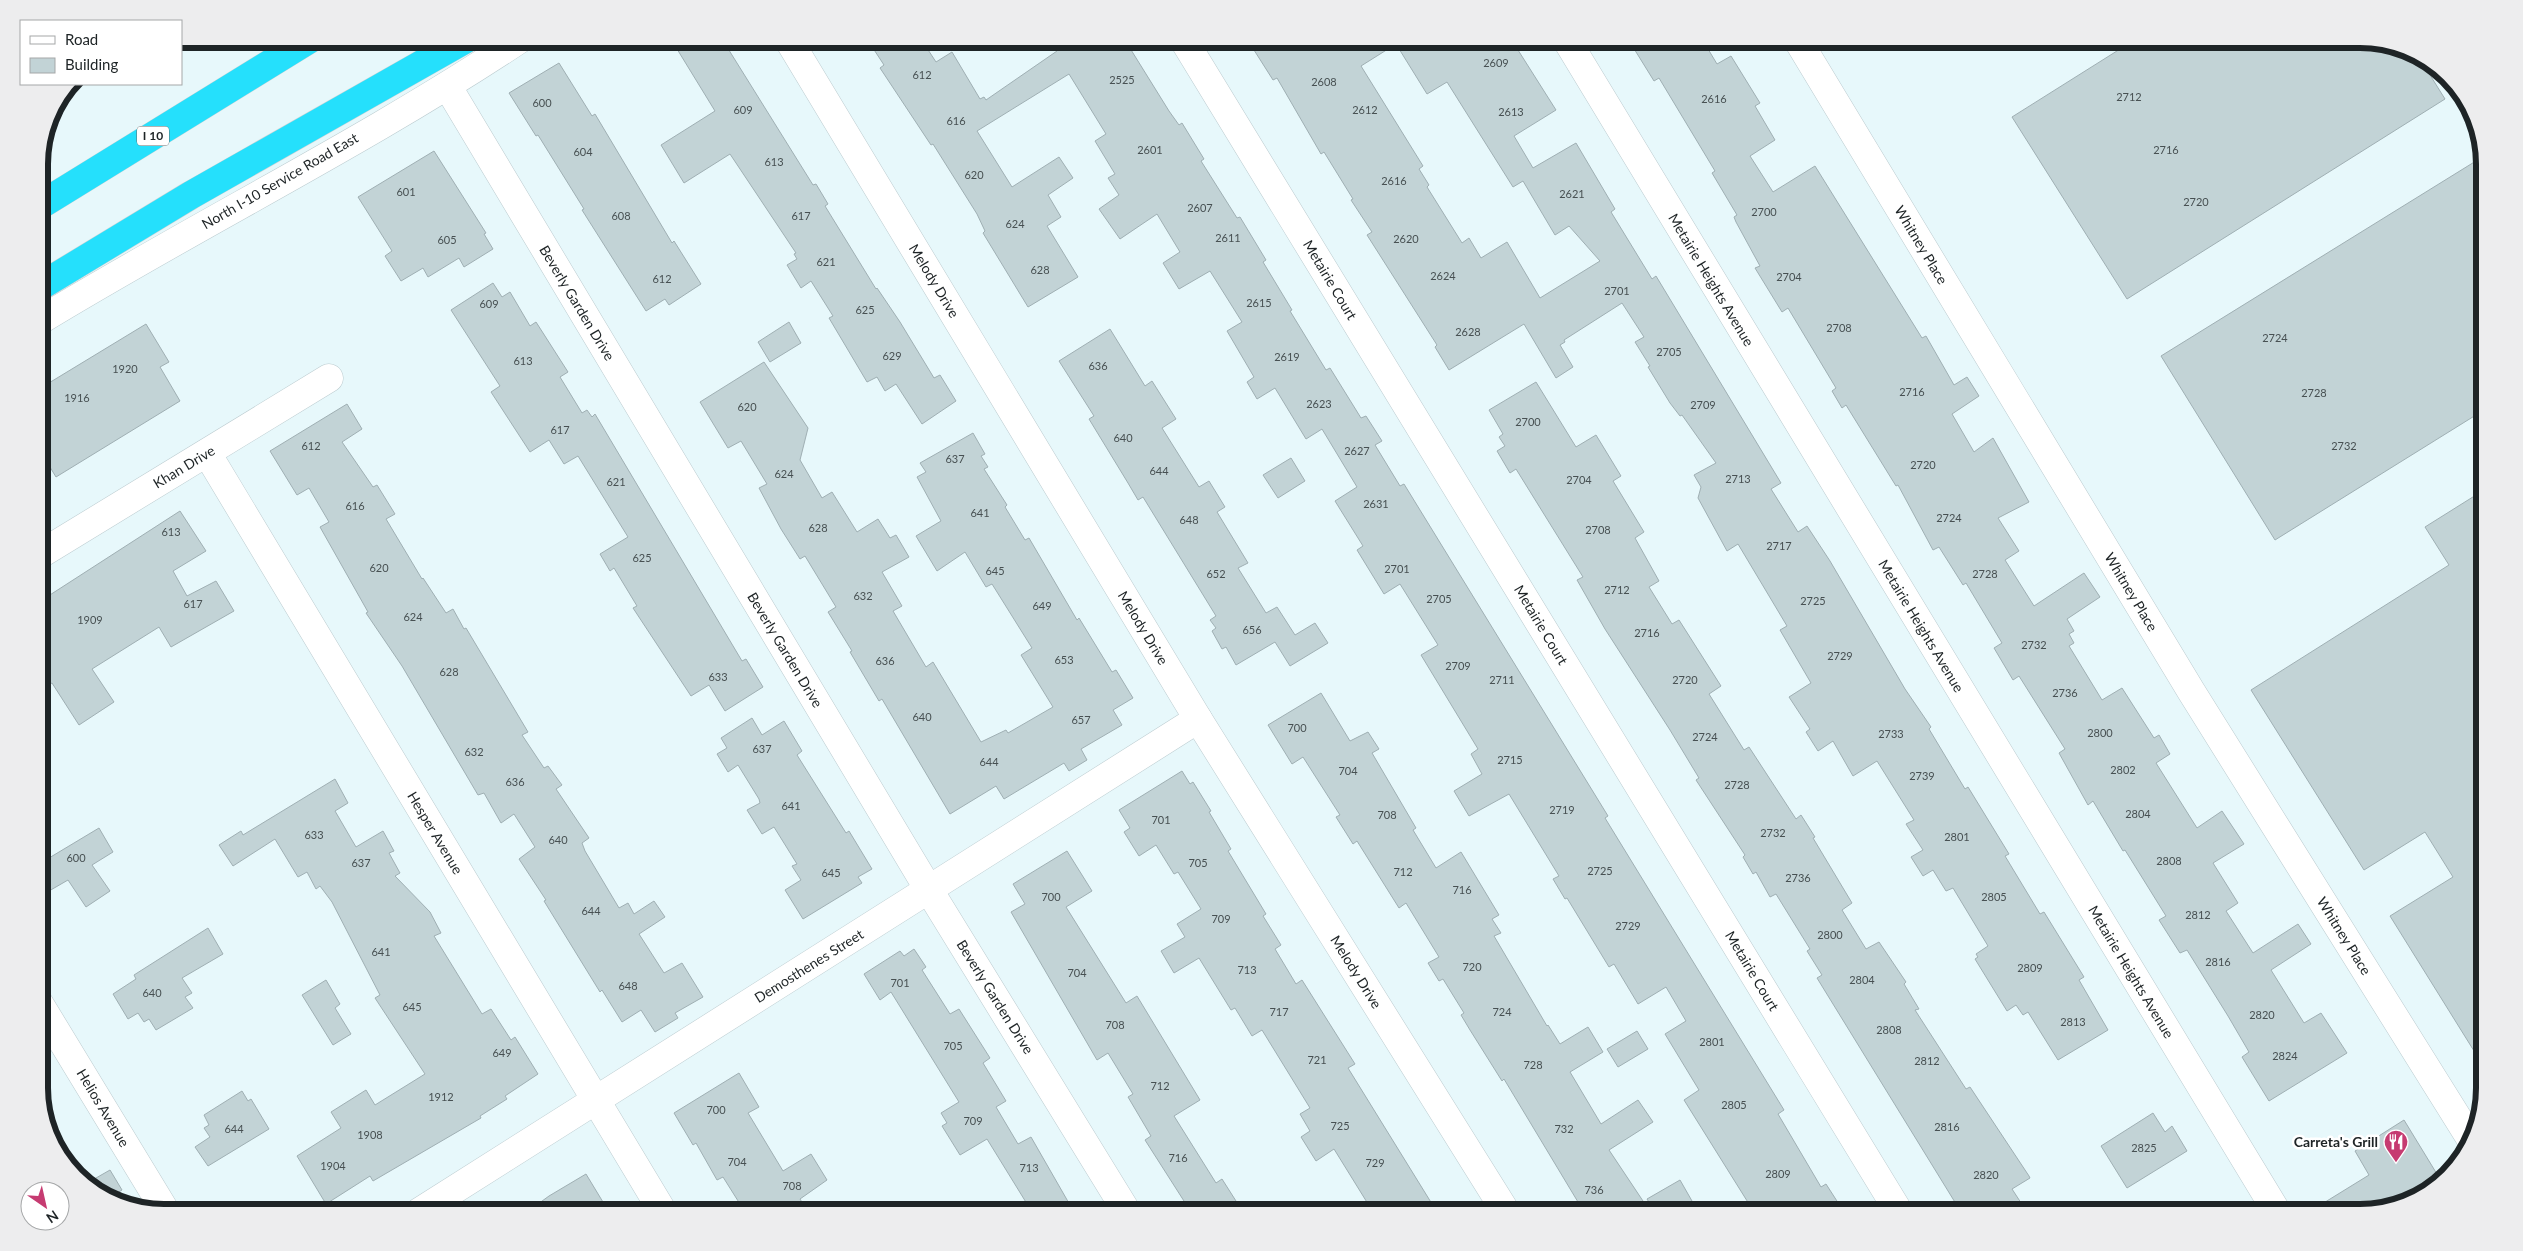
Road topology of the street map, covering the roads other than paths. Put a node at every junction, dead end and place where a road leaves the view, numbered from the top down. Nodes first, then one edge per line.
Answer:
1 (295, 48) edge
2 (450, 48) edge
3 (506, 48) edge
4 (793, 48) edge
5 (1188, 48) edge
6 (1571, 48) edge
7 (1801, 48) edge
8 (448, 87) junction
9 (48, 200) edge
10 (48, 282) edge
11 (48, 315) edge
12 (329, 378) dead end
13 (207, 453) junction
14 (48, 550) edge
15 (1198, 719) junction
16 (929, 890) junction
17 (48, 1018) edge
18 (596, 1101) junction
19 (2467, 1131) edge
20 (161, 1204) edge
21 (432, 1204) edge
22 (659, 1204) edge
23 (1122, 1204) edge
24 (1501, 1204) edge
25 (1893, 1204) edge
26 (2272, 1204) edge

1 - 9 highway, I 10
2 - 10 highway
3 - 8 street, North I-10 Service Road East
4 - 15 street, Melody Drive
5 - 25 street, Metairie Court
6 - 26 street, Metairie Heights Avenue
7 - 19 street, Whitney Place
8 - 11 street, North I-10 Service Road East
8 - 16 street, Beverly Garden Drive
12 - 13 street, Khan Drive
13 - 14 street, Khan Drive
13 - 18 street, Hesper Avenue
15 - 16 street, Demosthenes Street
15 - 24 street, Melody Drive
16 - 18 street, Demosthenes Street
16 - 23 street, Beverly Garden Drive
17 - 20 street, Helios Avenue
18 - 21 street, Demosthenes Street
18 - 22 street, Hesper Avenue

